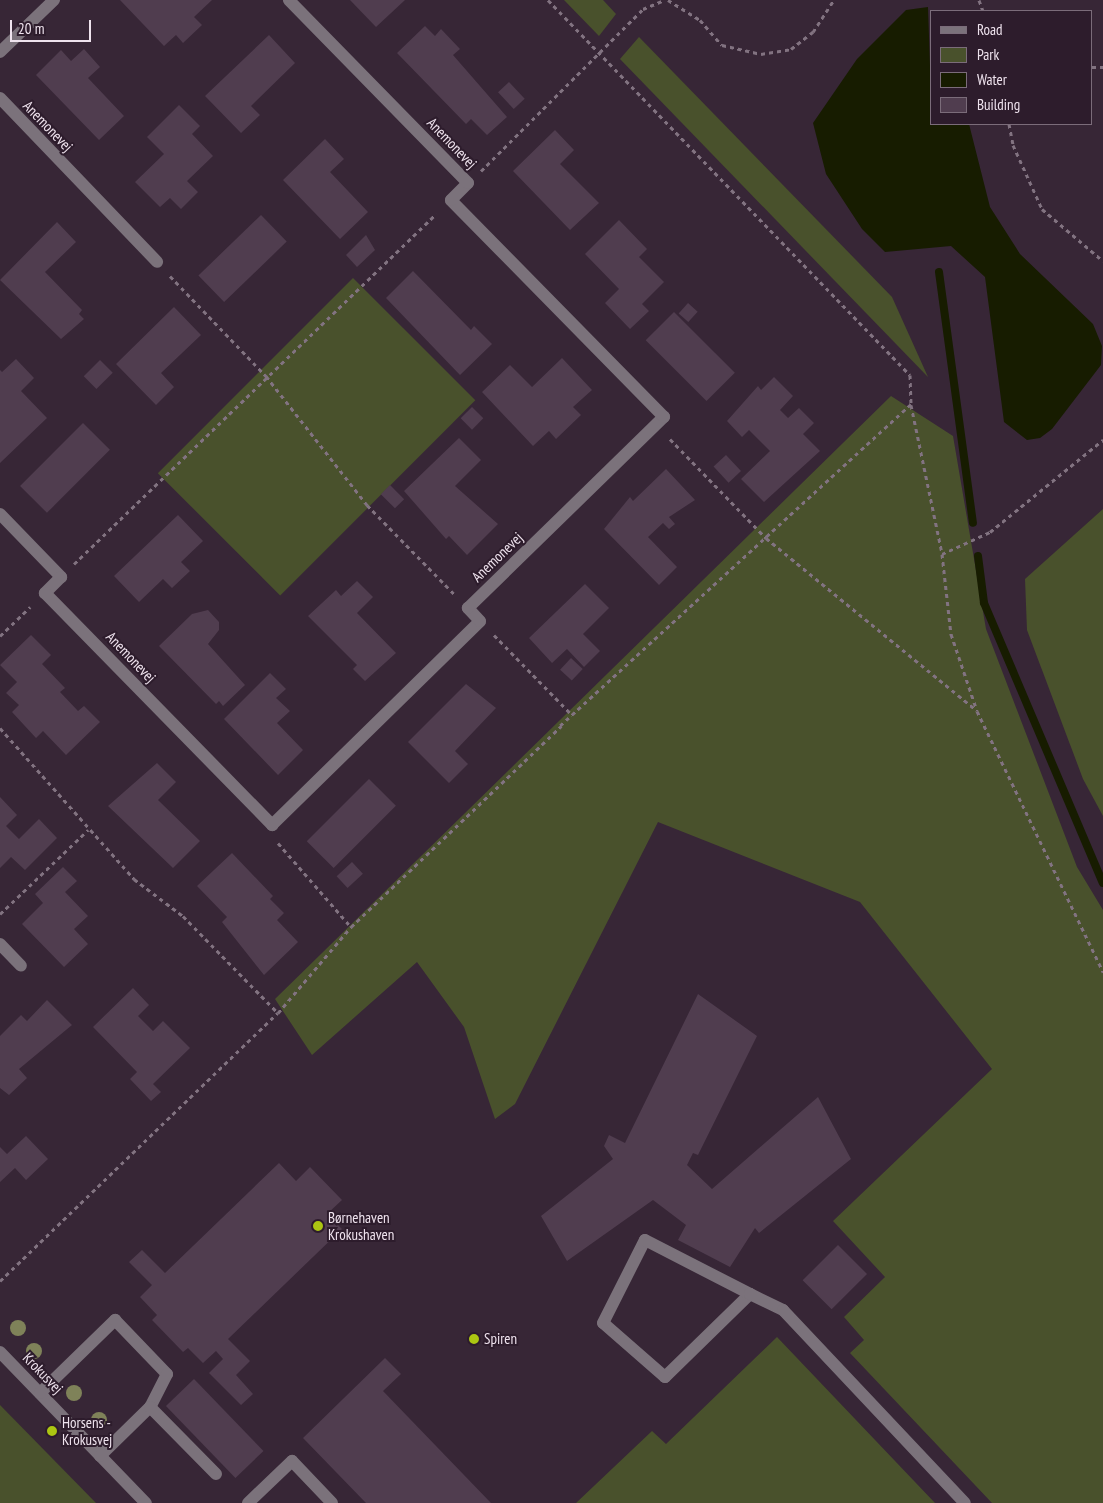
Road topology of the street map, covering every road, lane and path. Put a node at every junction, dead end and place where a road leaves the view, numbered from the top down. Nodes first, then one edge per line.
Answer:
1 (54, 0) edge
2 (289, 0) edge
3 (548, 0) edge
4 (664, 0) edge
5 (668, 0) edge
6 (834, 0) edge
7 (0, 52) edge
8 (601, 55) junction
9 (0, 98) edge
10 (1010, 125) edge
11 (468, 183) junction
12 (451, 200) junction
13 (1103, 261) edge
14 (156, 262) joint
15 (266, 376) junction
16 (911, 404) junction
17 (656, 424) junction
18 (1103, 440) edge
19 (0, 514) edge
20 (766, 538) junction
21 (942, 554) junction
22 (61, 577) junction
23 (45, 593) junction
24 (468, 608) junction
25 (480, 621) junction
26 (0, 636) edge
27 (977, 711) junction
28 (560, 726) junction
29 (0, 728) edge
30 (272, 825) junction
31 (88, 830) junction
32 (0, 914) edge
33 (351, 928) junction
34 (0, 944) edge
35 (21, 966) dead end
36 (1103, 972) edge
37 (278, 1013) junction
38 (0, 1281) edge
39 (750, 1294) junction
40 (0, 1352) edge
41 (40, 1393) junction
42 (150, 1407) junction
43 (100, 1456) junction
44 (216, 1474) dead end
45 (146, 1503) edge
46 (248, 1503) edge
47 (332, 1503) edge
48 (965, 1503) edge

1 - 7 street
2 - 11 street, Anemonevej
3 - 8 path
4 - 8 path
5 - 6 path
8 - 11 path
8 - 16 path
9 - 14 street, Anemonevej
10 - 13 path
11 - 12 street, Anemonevej
12 - 15 path
12 - 17 street
14 - 15 path
15 - 22 path
15 - 24 path
16 - 20 path
16 - 21 path
17 - 20 path
17 - 24 street, Anemonevej
18 - 21 path
19 - 22 street
20 - 27 path
20 - 28 path
21 - 27 path
22 - 23 street
23 - 26 path
23 - 30 street, Anemonevej
24 - 25 street
25 - 28 path
25 - 30 street
27 - 36 path
28 - 33 path
29 - 31 path
30 - 33 path
31 - 32 path
31 - 37 path
33 - 37 path
34 - 35 street
37 - 38 path
39 - 39 street
39 - 48 street
40 - 41 street, Krokusvej
41 - 42 street
41 - 43 street, Krokusvej
42 - 43 street
42 - 44 street
43 - 45 street, Krokusvej
46 - 47 street

